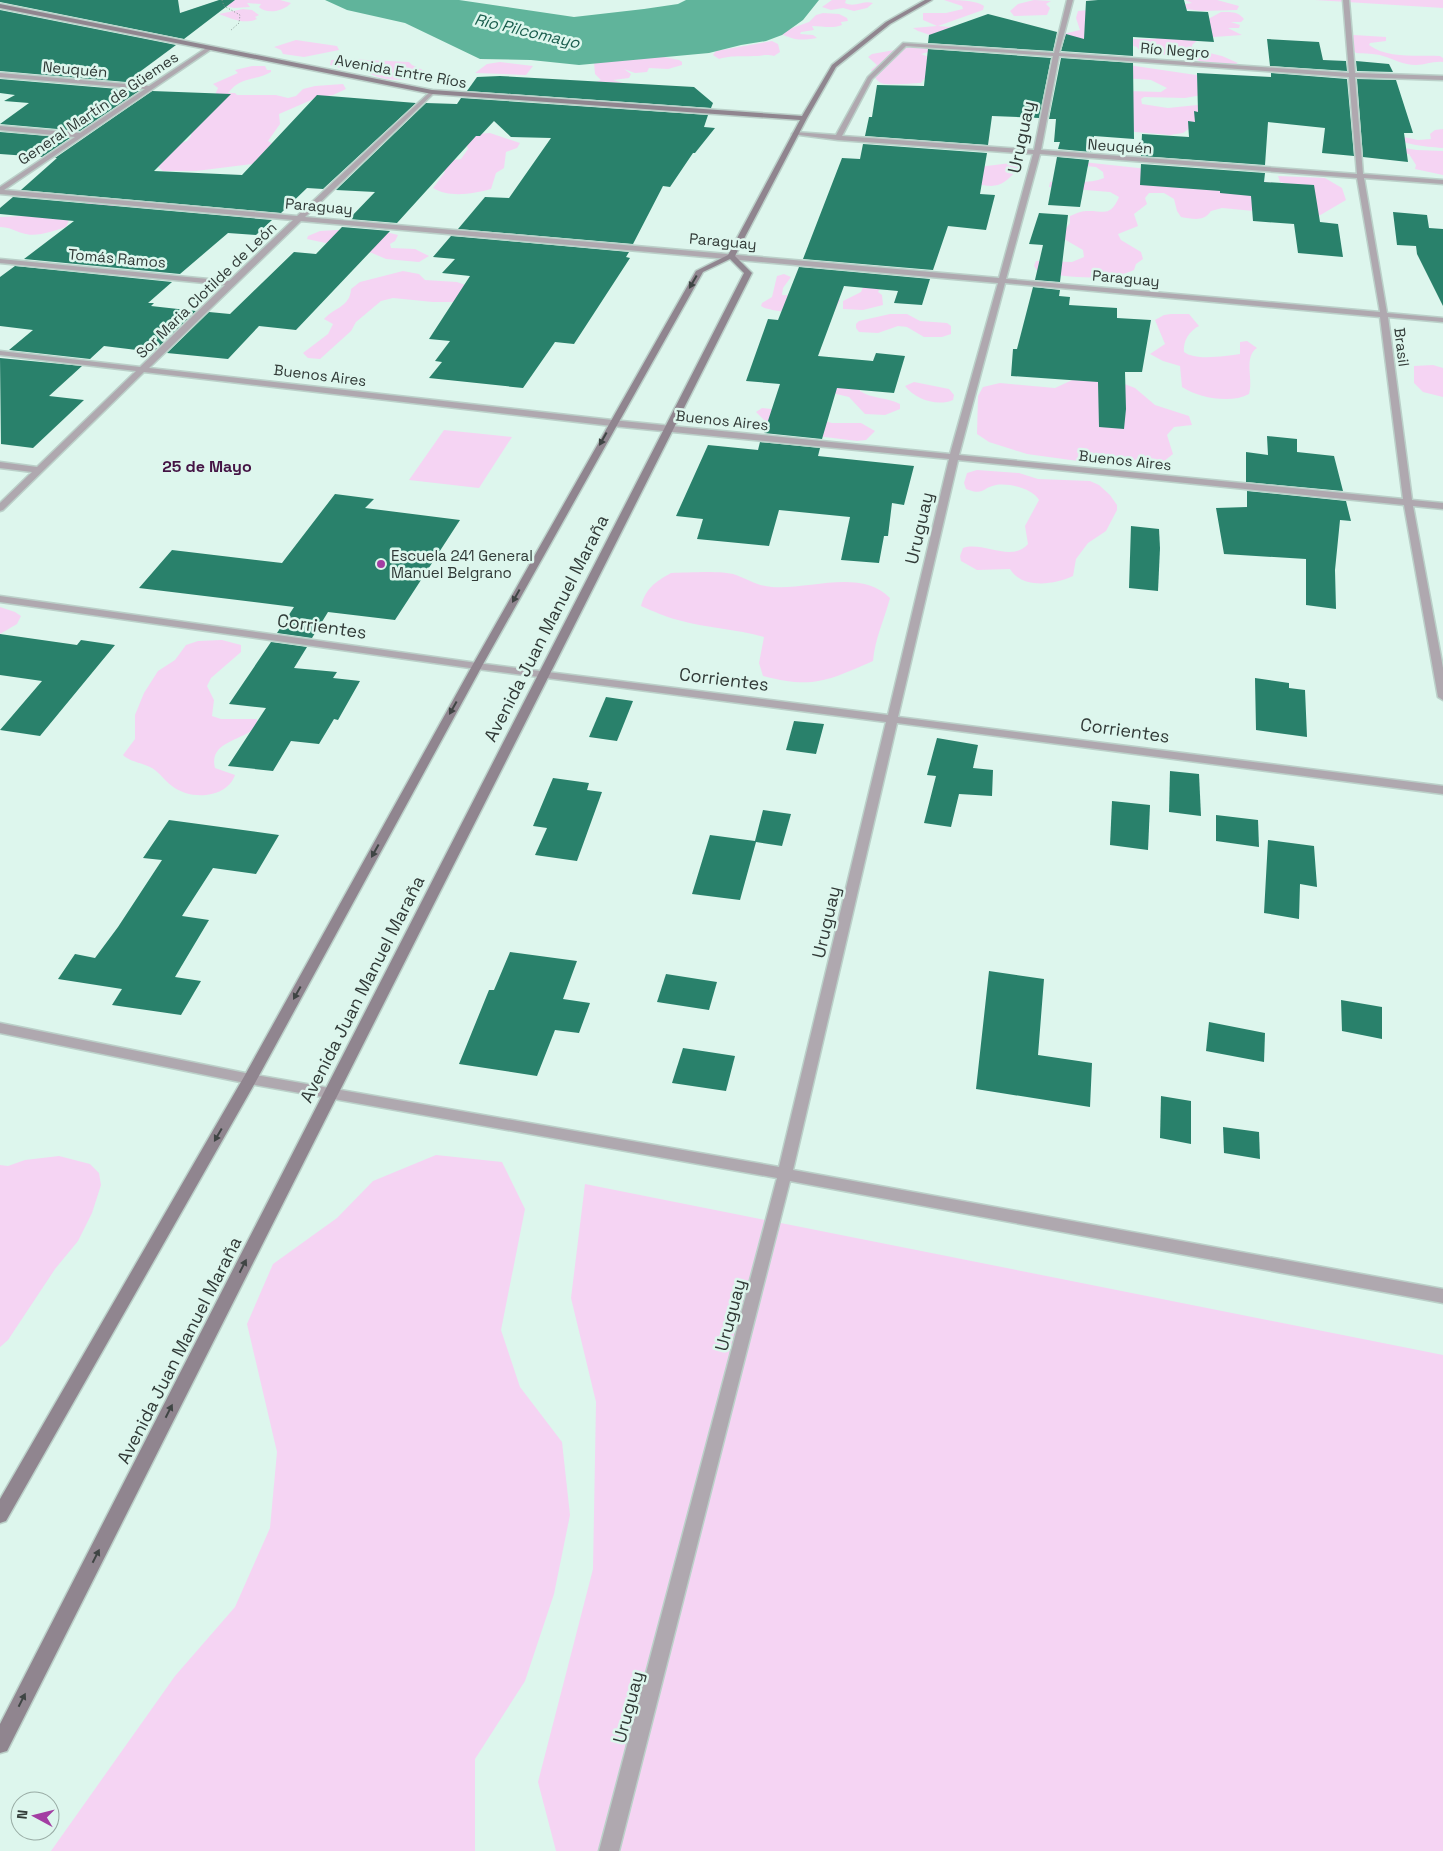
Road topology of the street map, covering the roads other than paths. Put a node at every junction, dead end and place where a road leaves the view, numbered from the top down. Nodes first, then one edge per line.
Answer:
1 (929, 0) edge
2 (1070, 0) edge
3 (1346, 0) edge
4 (0, 6) edge
5 (210, 48) junction
6 (1056, 54) junction
7 (0, 75) edge
8 (1351, 75) junction
9 (1443, 78) edge
10 (149, 88) junction
11 (432, 92) junction
12 (804, 118) junction
13 (0, 128) edge
14 (795, 134) junction
15 (79, 135) junction
16 (838, 138) junction
17 (1037, 152) junction
18 (1360, 176) junction
19 (1443, 182) edge
20 (0, 191) edge
21 (301, 218) junction
22 (731, 256) junction
23 (0, 261) edge
24 (1002, 280) junction
25 (231, 283) junction
26 (1384, 315) junction
27 (1443, 320) edge
28 (0, 353) edge
29 (144, 369) junction
30 (612, 422) junction
31 (669, 428) junction
32 (954, 457) junction
33 (0, 466) edge
34 (39, 470) junction
35 (1408, 502) junction
36 (1443, 506) edge
37 (0, 508) edge
38 (0, 600) edge
39 (477, 666) junction
40 (544, 674) junction
41 (1443, 697) edge
42 (892, 717) junction
43 (1443, 790) edge
44 (0, 1028) edge
45 (250, 1079) junction
46 (330, 1093) junction
47 (785, 1174) junction
48 (1443, 1296) edge
49 (0, 1515) edge
50 (0, 1744) edge
51 (608, 1851) edge

1 - 12 street
2 - 6 street, Uruguay
3 - 8 street, Brasil
4 - 5 street, Avenida Entre Ríos
5 - 10 street, General Martín de Güemes
5 - 11 street, Avenida Entre Ríos
6 - 8 street, Río Negro
6 - 16 street, Río Negro
6 - 17 street, Uruguay
7 - 10 street, Neuquén
8 - 9 street, Río Negro
8 - 18 street, Brasil
10 - 15 street, General Martín de Güemes
11 - 12 street, Avenida Entre Ríos
11 - 21 street, Sor Maria Clotilde de León
12 - 14 street
13 - 15 street
14 - 16 street, Neuquén
14 - 22 street
15 - 20 street, General Martín de Güemes
16 - 17 street, Neuquén
17 - 18 street, Neuquén
17 - 24 street, Uruguay
18 - 19 street, Neuquén
18 - 26 street, Brasil
20 - 21 street, Paraguay
21 - 22 street, Paraguay
21 - 25 street, Sor Maria Clotilde de León
22 - 24 street, Paraguay
22 -> 30 street
22 - 31 street, Avenida Juan Manuel Maraña
23 - 25 street, Tomás Ramos
24 - 26 street, Paraguay
24 - 32 street, Uruguay
25 - 29 street, Sor Maria Clotilde de León
26 - 27 street, Paraguay
26 - 35 street, Brasil
28 - 29 street, Buenos Aires
29 - 30 street, Buenos Aires
29 - 34 street, Sor Maria Clotilde de León
30 - 31 street, Buenos Aires
30 -> 39 street
31 - 32 street, Buenos Aires
31 - 40 street, Avenida Juan Manuel Maraña
32 - 35 street, Buenos Aires
32 - 42 street, Uruguay
33 - 34 street
34 - 37 street, Sor Maria Clotilde de León
35 - 36 street, Buenos Aires
35 - 41 street, Brasil
38 - 39 street, Corrientes
39 - 40 street, Corrientes
39 -> 45 street
40 - 42 street, Corrientes
40 - 46 street, Avenida Juan Manuel Maraña
42 - 43 street, Corrientes
42 - 47 street, Uruguay
44 - 45 street
45 - 46 street
45 -> 49 street
46 - 47 street
50 -> 46 street, Avenida Juan Manuel Maraña
47 - 48 street
47 - 51 street, Uruguay

